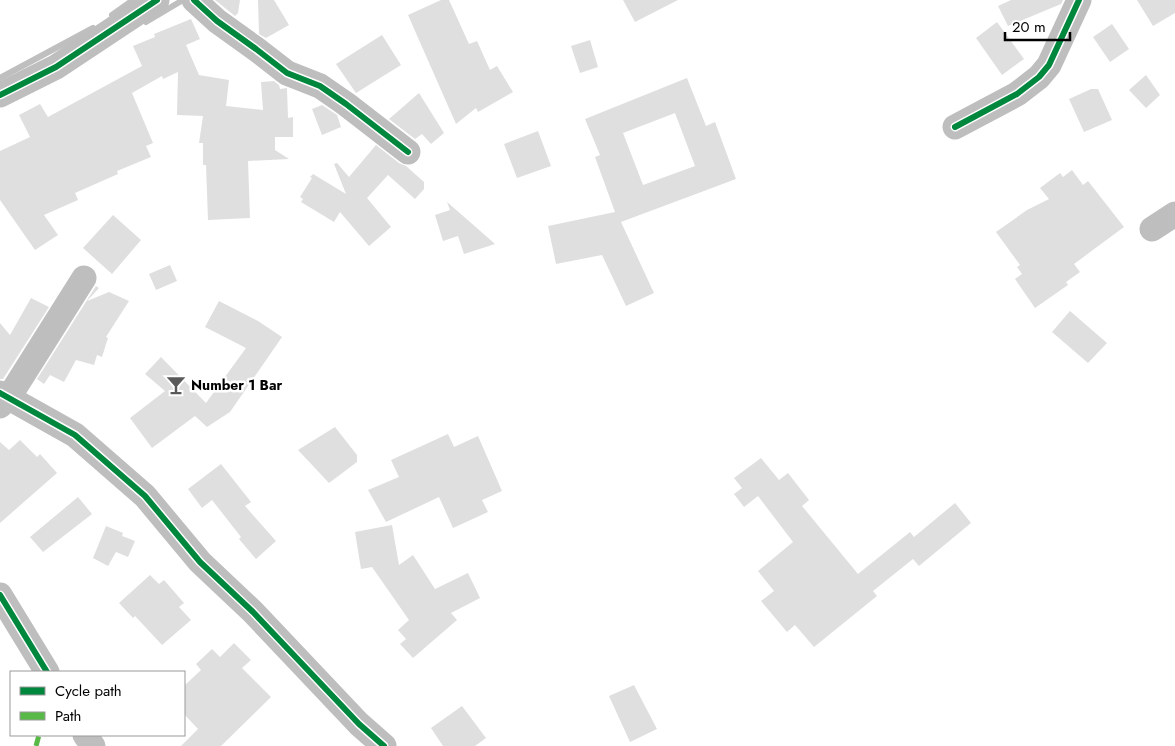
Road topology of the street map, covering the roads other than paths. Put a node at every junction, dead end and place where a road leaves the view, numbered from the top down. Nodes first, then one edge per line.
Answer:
1 (157, 0) edge
2 (194, 0) edge
3 (1079, 0) edge
4 (0, 95) edge
5 (955, 127) dead end
6 (408, 152) dead end
7 (1175, 214) edge
8 (1152, 229) dead end
9 (84, 278) dead end
10 (3, 399) edge
11 (0, 595) edge
12 (46, 671) edge
13 (384, 746) edge

1 - 4 street
2 - 6 street
3 - 5 street
7 - 8 street
9 - 10 street
10 - 13 street
11 - 12 street

